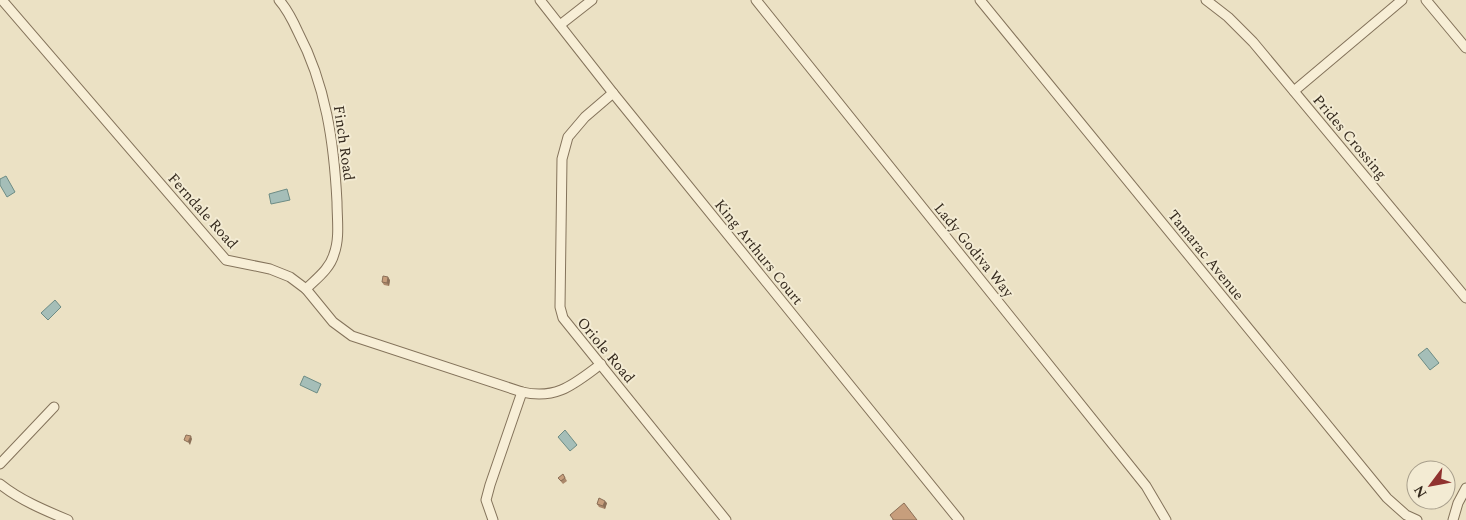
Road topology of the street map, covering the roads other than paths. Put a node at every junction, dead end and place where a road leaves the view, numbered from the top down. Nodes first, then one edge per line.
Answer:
1 (2, 0) edge
2 (279, 0) edge
3 (540, 0) edge
4 (592, 0) edge
5 (756, 0) edge
6 (980, 0) edge
7 (1206, 0) edge
8 (1402, 0) edge
9 (1426, 0) edge
10 (560, 26) junction
11 (1466, 48) edge
12 (1294, 91) junction
13 (613, 93) junction
14 (306, 290) junction
15 (1466, 298) edge
16 (601, 364) junction
17 (522, 392) junction
18 (54, 406) dead end
19 (0, 464) edge
20 (0, 484) edge
21 (1466, 488) edge
22 (68, 520) edge
23 (493, 520) edge
24 (726, 520) edge
25 (959, 520) edge
26 (1166, 520) edge
27 (1417, 520) edge
28 (1453, 520) edge

1 - 14 street, Ferndale Road
2 - 14 street, Finch Road
3 - 10 street, King Arthurs Court
4 - 10 street
5 - 26 street, Lady Godiva Way
6 - 27 street, Tamarac Avenue
7 - 12 street, Prides Crossing
8 - 12 street
9 - 11 street
10 - 13 street, King Arthurs Court
12 - 15 street, Prides Crossing
13 - 16 street, Oriole Road
13 - 25 street, King Arthurs Court
14 - 17 street, Ferndale Road
16 - 17 street, Ferndale Road
16 - 24 street, Oriole Road
17 - 23 street
18 - 19 street
20 - 22 street
21 - 28 street

